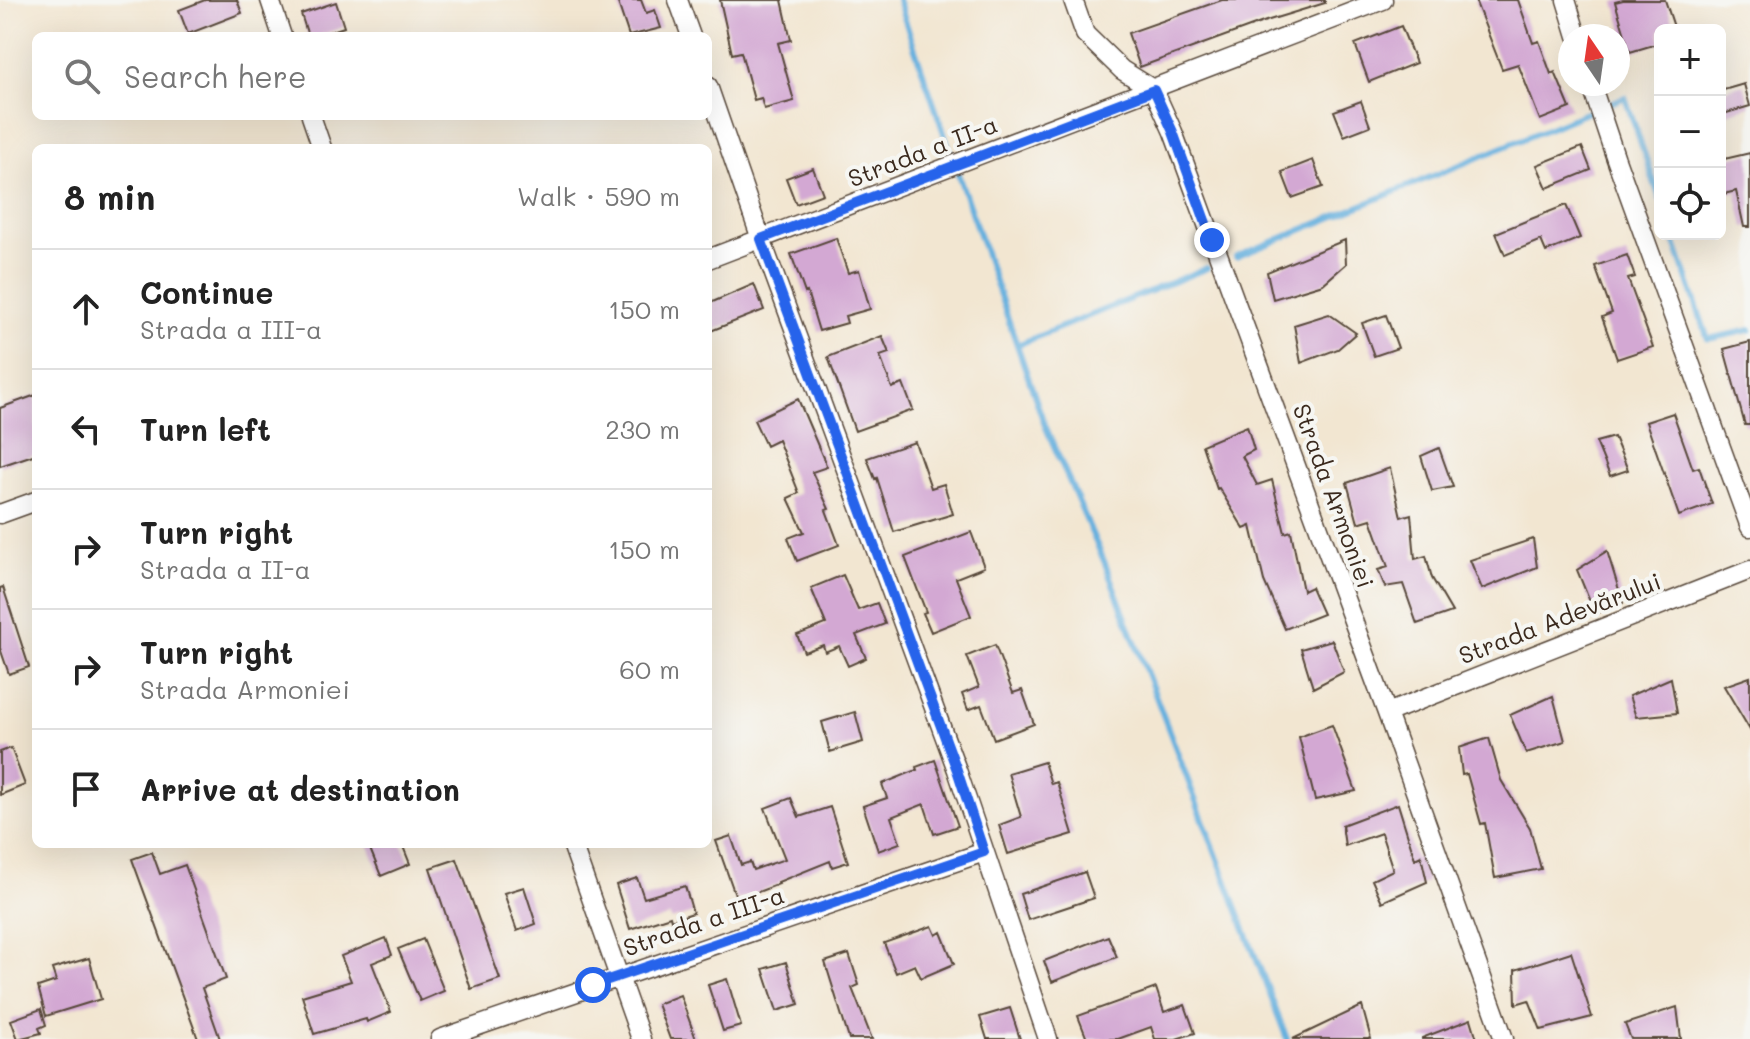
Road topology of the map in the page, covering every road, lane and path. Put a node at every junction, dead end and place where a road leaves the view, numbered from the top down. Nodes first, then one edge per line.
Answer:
1 (270, 0) edge
2 (678, 0) edge
3 (1073, 0) edge
4 (1383, 0) edge
5 (1566, 0) edge
6 (1573, 24) edge
7 (281, 32) edge
8 (690, 32) edge
9 (1154, 90) junction
10 (712, 98) edge
11 (1596, 100) edge
12 (312, 120) edge
13 (321, 144) edge
14 (761, 239) junction
15 (712, 257) edge
16 (32, 502) edge
17 (0, 514) edge
18 (1750, 527) edge
19 (1750, 570) edge
20 (1387, 713) junction
21 (573, 848) edge
22 (984, 852) junction
23 (619, 976) junction
24 (440, 1039) edge
25 (641, 1039) edge
26 (1048, 1039) edge
27 (1504, 1039) edge

1 - 7 street
2 - 8 street
3 - 9 street
4 - 9 street, Strada a II-a
5 - 6 street
9 - 14 street, Strada a II-a
9 - 20 street, Strada Armoniei
10 - 14 street
11 - 18 street
12 - 13 street
14 - 15 street, Strada a II-a
14 - 22 street
16 - 17 street
19 - 20 street, Strada Adevărului
20 - 27 street, Strada Armoniei
21 - 23 street
22 - 23 street, Strada a III-a
22 - 26 street
23 - 24 street, Strada a III-a
23 - 25 street

